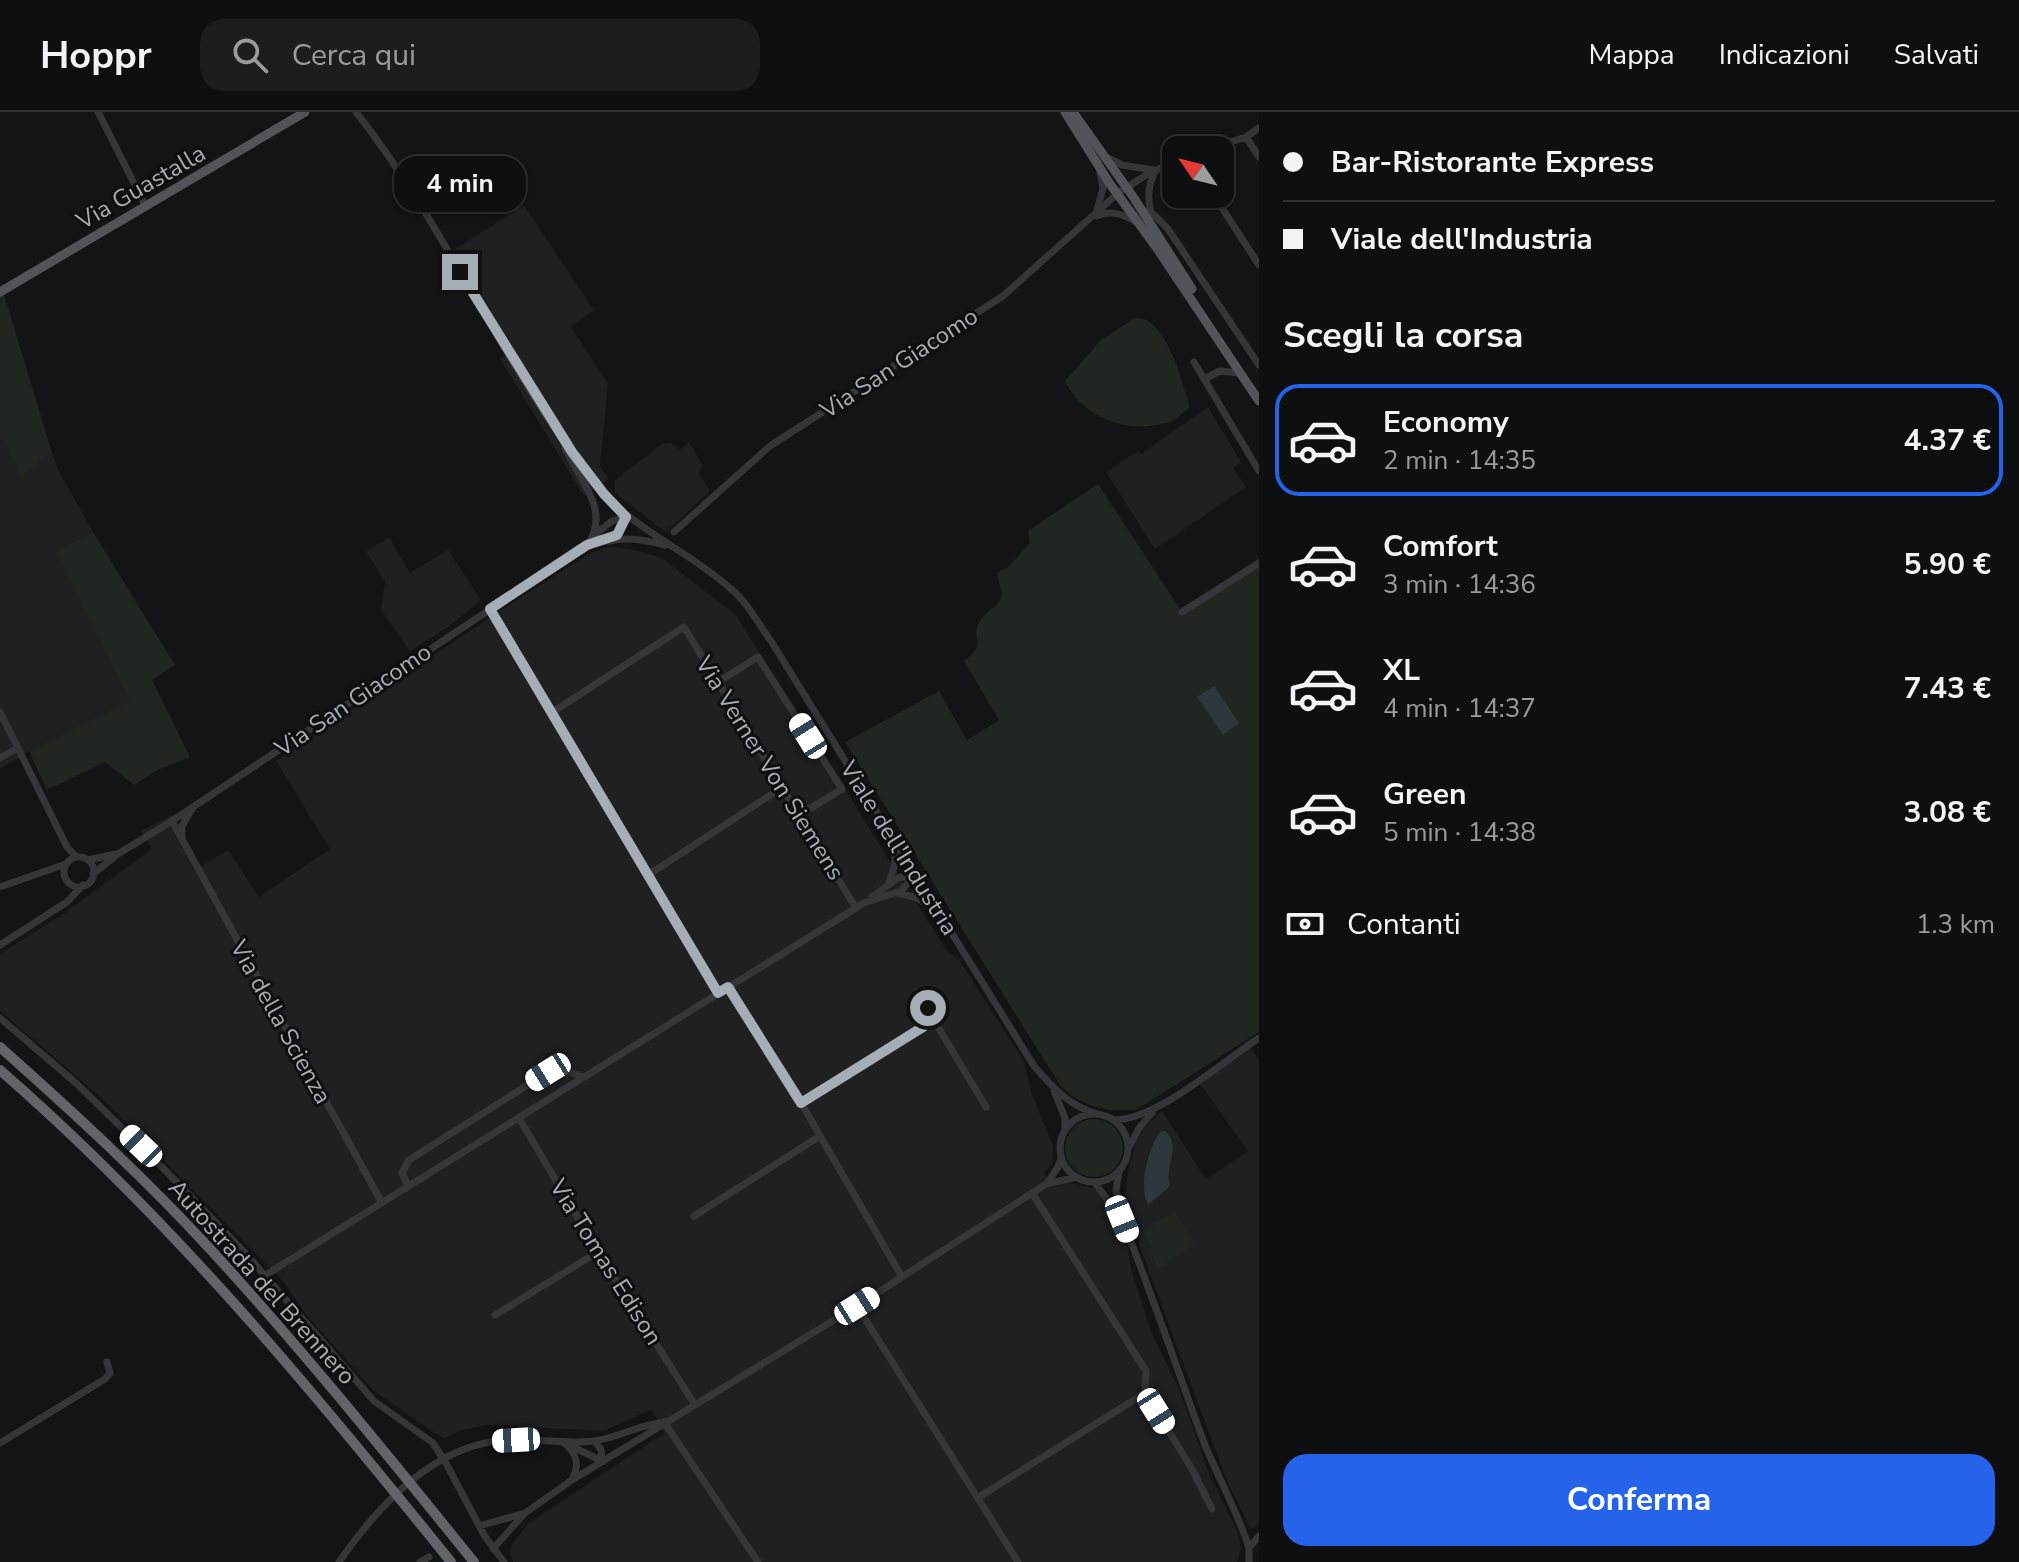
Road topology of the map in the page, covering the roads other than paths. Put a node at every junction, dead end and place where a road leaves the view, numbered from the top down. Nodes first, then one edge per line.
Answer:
1 (98, 112) edge
2 (356, 112) edge
3 (364, 112) edge
4 (1065, 112) edge
5 (1073, 112) edge
6 (303, 113) edge
7 (366, 122) junction
8 (1259, 128) edge
9 (1246, 137) junction
10 (1234, 141) edge
11 (1102, 153) junction
12 (1259, 157) edge
13 (1098, 164) junction
14 (1162, 167) edge
15 (1156, 170) junction
16 (1122, 191) junction
17 (146, 207) junction
18 (1222, 208) edge
19 (1150, 211) junction
20 (1085, 224) junction
21 (1140, 225) junction
22 (1152, 227) junction
23 (1259, 265) edge
24 (0, 292) edge
25 (1194, 362) dead end
26 (1259, 365) edge
27 (1240, 373) junction
28 (1204, 379) junction
29 (1259, 393) edge
30 (1259, 401) edge
31 (558, 431) junction
32 (1259, 471) edge
33 (626, 517) junction
34 (674, 532) dead end
35 (593, 536) junction
36 (610, 539) junction
37 (587, 545) junction
38 (673, 547) junction
39 (1259, 563) edge
40 (490, 609) junction
41 (1182, 612) dead end
42 (718, 682) junction
43 (0, 712) edge
44 (551, 713) junction
45 (18, 748) junction
46 (0, 758) edge
47 (783, 787) junction
48 (194, 806) junction
49 (798, 816) junction
50 (172, 821) junction
51 (182, 840) junction
52 (893, 841) junction
53 (118, 854) junction
54 (88, 860) junction
55 (70, 861) junction
56 (51, 869) junction
57 (93, 874) junction
58 (648, 875) junction
59 (915, 875) junction
60 (66, 879) junction
61 (83, 885) junction
62 (888, 885) junction
63 (0, 887) edge
64 (895, 893) junction
65 (60, 906) junction
66 (860, 906) junction
67 (941, 918) junction
68 (0, 945) edge
69 (728, 987) junction
70 (917, 992) dead end
71 (718, 993) junction
72 (0, 1018) edge
73 (931, 1020) junction
74 (1259, 1038) edge
75 (0, 1047) edge
76 (0, 1070) edge
77 (583, 1077) junction
78 (1053, 1089) junction
79 (801, 1103) junction
80 (986, 1107) dead end
81 (1156, 1108) junction
82 (1097, 1114) junction
83 (519, 1118) junction
84 (1114, 1120) junction
85 (1064, 1133) junction
86 (820, 1136) junction
87 (1128, 1152) junction
88 (1061, 1156) junction
89 (1119, 1172) junction
90 (1077, 1177) junction
91 (1094, 1182) junction
92 (1046, 1184) junction
93 (408, 1186) junction
94 (1032, 1193) junction
95 (382, 1203) junction
96 (694, 1216) dead end
97 (1122, 1219) junction
98 (598, 1252) junction
99 (264, 1276) junction
100 (902, 1277) junction
101 (857, 1306) junction
102 (495, 1315) dead end
103 (107, 1362) dead end
104 (1145, 1393) junction
105 (695, 1405) junction
106 (664, 1422) junction
107 (620, 1435) junction
108 (595, 1441) junction
109 (563, 1442) junction
110 (0, 1443) edge
111 (629, 1444) junction
112 (602, 1461) junction
113 (572, 1480) junction
114 (979, 1497) junction
115 (1212, 1509) dead end
116 (525, 1513) junction
117 (1242, 1525) junction
118 (479, 1526) junction
119 (1259, 1535) edge
120 (1249, 1548) junction
121 (493, 1549) junction
122 (429, 1557) dead end
123 (1248, 1561) edge
124 (339, 1562) edge
125 (420, 1562) edge
126 (451, 1562) edge
127 (474, 1562) edge
128 (504, 1562) edge
129 (758, 1562) edge
130 (1018, 1562) edge

1 - 17 street
2 - 7 street, Viale dell'Industria
3 - 7 street, Viale dell'Industria
4 - 13 main road
5 - 11 main road
6 - 17 main road, Via Guastalla
7 - 31 street, Viale dell'Industria
8 - 9 street
9 - 10 street
9 - 12 street
11 - 15 street
11 - 16 main road
13 - 16 main road
13 - 20 street
14 - 15 street, Via San Giacomo
15 - 16 street, Via San Giacomo
15 - 19 street
16 - 20 street, Via San Giacomo
16 - 21 main road
16 - 22 main road
17 - 24 main road, Via Guastalla
18 - 23 street
19 - 22 street
19 - 26 street
20 - 21 street
20 - 34 street, Via San Giacomo
21 - 27 main road
22 - 29 main road
25 - 28 street
27 - 28 street
27 - 30 main road
28 - 32 street
31 - 33 street, Viale dell'Industria
31 - 35 street
33 - 35 street, Via San Giacomo
33 - 36 street
33 - 38 street, Viale dell'Industria
35 - 37 street, Via San Giacomo
36 - 37 street, Via San Giacomo
36 - 38 street, Via San Giacomo
37 - 40 street, Via San Giacomo
38 - 52 street, Viale dell'Industria
39 - 41 street
40 - 44 street
40 - 48 street, Via San Giacomo
42 - 44 street, Via Verner Von Siemens
42 - 47 street, Via Verner Von Siemens
42 - 49 street
43 - 45 street
44 - 58 street
45 - 46 street
45 - 55 street
47 - 49 street, Via Verner Von Siemens
47 - 58 street
48 - 50 street, Via San Giacomo
48 - 51 street
49 - 66 street, Via Verner Von Siemens
50 - 51 street, Via della Scienza
50 - 53 street, Via San Giacomo
51 - 95 street, Via della Scienza
52 - 59 street, Viale dell'Industria
52 - 62 street
53 - 54 street, Via San Giacomo
53 - 57 street, Via San Giacomo
54 - 55 street
54 - 57 street
55 - 56 street
55 - 60 street
56 - 60 street
56 - 63 street
57 - 61 street
58 - 71 street
59 - 62 street
59 - 64 street
59 - 67 street, Viale dell'Industria
60 - 61 street
60 - 65 street
61 - 65 street
62 - 66 street
64 - 66 street
64 - 67 street
65 - 68 street
66 - 69 street
67 - 78 street, Viale dell'Industria
69 - 71 street
69 - 79 street
70 - 73 street
71 - 77 street
72 - 99 street
73 - 79 street
73 - 80 street
74 - 81 street
75 - 127 highway, Autostrada del Brennero
76 - 126 highway, Autostrada del Brennero
77 - 83 street
77 - 93 street
78 - 82 street, Viale dell'Industria
78 - 85 street, Viale dell'Industria
79 - 86 street
81 - 84 street
81 - 87 street
82 - 84 street
82 - 85 street
83 - 93 street
83 - 98 street, Via Tomas Edison
84 - 87 street
85 - 88 street
86 - 96 street
86 - 100 street
87 - 89 street
88 - 90 street
88 - 92 street
89 - 91 street
89 - 97 street
90 - 91 street
90 - 92 street
91 - 97 street
92 - 94 street
93 - 95 street
94 - 100 street
94 - 104 street
95 - 99 street
97 - 117 street
98 - 102 street
98 - 105 street, Via Tomas Edison
99 - 118 street
100 - 101 street
101 - 105 street
101 - 114 street
103 - 110 street
104 - 114 street
104 - 115 street
105 - 106 street
106 - 107 street
106 - 111 street
106 - 129 street
107 - 108 street
107 - 111 street
108 - 109 street
108 - 112 street
109 - 112 street
109 - 113 street
109 - 124 street
111 - 112 street
112 - 113 street
113 - 116 street
114 - 130 street
116 - 118 street
116 - 121 street
117 - 119 street
117 - 120 street
118 - 121 street
119 - 120 street
120 - 123 street
121 - 128 street
122 - 125 street

